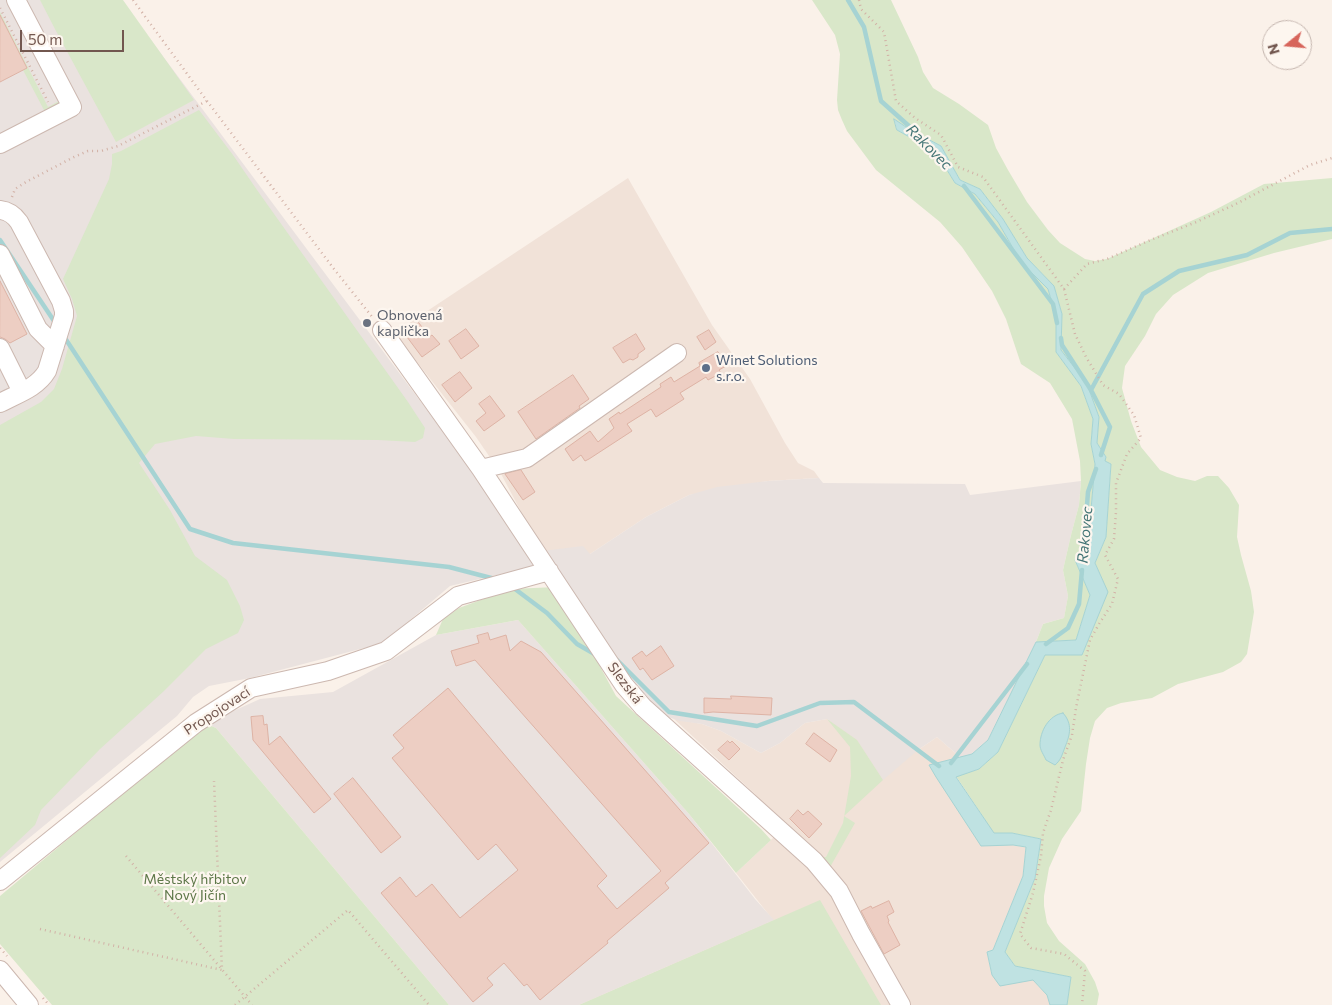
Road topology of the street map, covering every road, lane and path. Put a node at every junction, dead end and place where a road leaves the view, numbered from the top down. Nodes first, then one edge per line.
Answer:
1 (16, 0) edge
2 (133, 0) edge
3 (859, 0) edge
4 (0, 8) edge
5 (206, 100) junction
6 (50, 106) dead end
7 (0, 144) edge
8 (1332, 158) edge
9 (3, 211) edge
10 (0, 254) edge
11 (1064, 289) junction
12 (382, 330) joint
13 (55, 346) junction
14 (0, 348) edge
15 (677, 354) dead end
16 (22, 392) junction
17 (0, 403) edge
18 (481, 469) junction
19 (549, 570) junction
20 (214, 781) dead end
21 (126, 856) dead end
22 (0, 881) edge
23 (40, 929) dead end
24 (0, 970) edge
25 (222, 970) junction
26 (245, 997) junction
27 (426, 1001) junction
28 (29, 1005) edge
29 (235, 1005) edge
30 (252, 1005) edge
31 (421, 1005) edge
32 (429, 1005) edge
33 (901, 1005) edge
34 (1082, 1005) edge

1 - 7 street
2 - 5 path
3 - 11 path
4 - 6 path
5 - 9 path
5 - 12 path
8 - 11 path
9 - 13 street
10 - 13 street
11 - 34 path
12 - 18 street, Slezská
13 - 16 street
14 - 16 street
15 - 18 street
16 - 17 street
18 - 19 street, Slezská
19 - 22 street, Propojovací
19 - 33 street, Slezská
20 - 25 path
21 - 25 path
23 - 25 path
24 - 28 street
25 - 26 path
26 - 27 path
26 - 29 path
26 - 30 path
27 - 31 path
27 - 32 path

